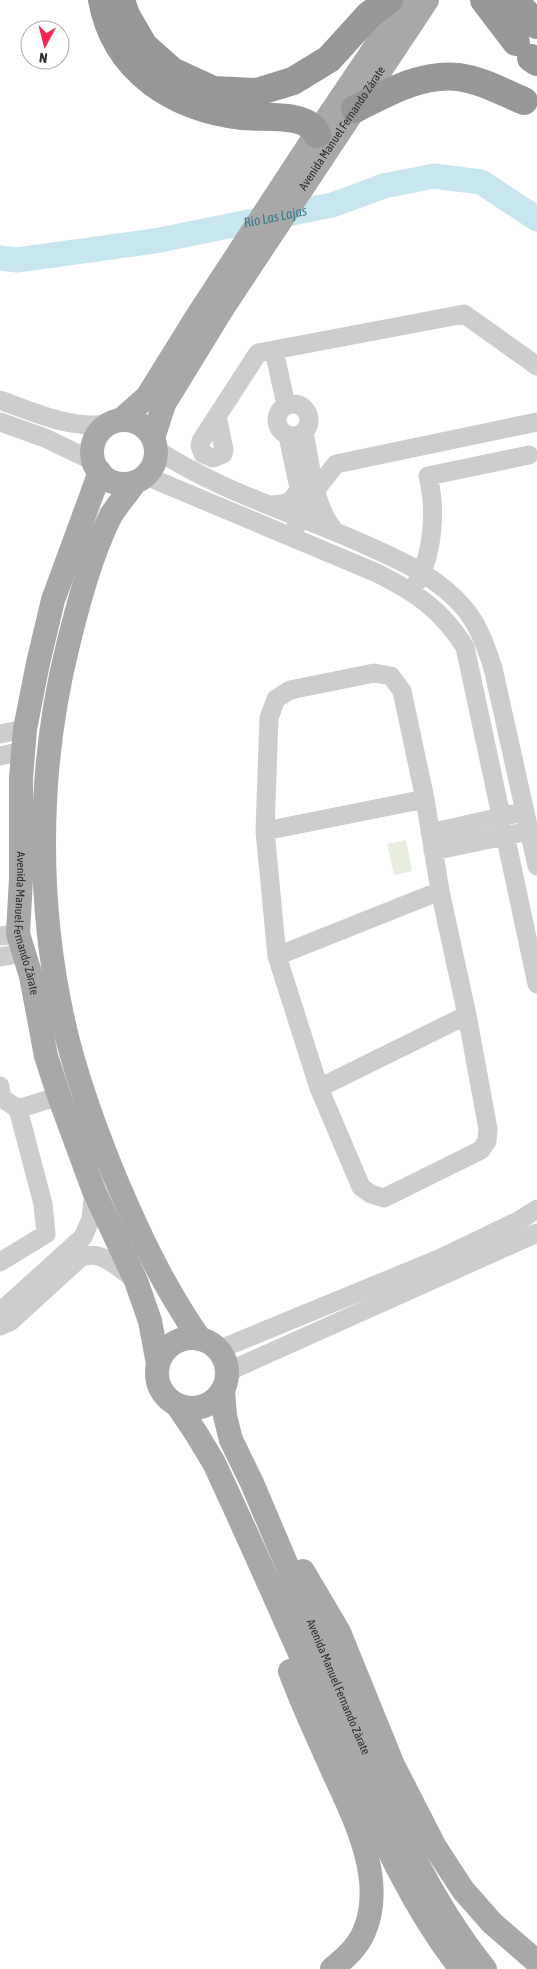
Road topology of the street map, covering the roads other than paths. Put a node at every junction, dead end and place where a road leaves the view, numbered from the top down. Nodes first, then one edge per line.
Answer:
1 (102, 0) edge
2 (121, 0) edge
3 (389, 0) edge
4 (407, 0) edge
5 (427, 0) edge
6 (484, 0) edge
7 (514, 0) edge
8 (530, 46) edge
9 (524, 101) dead end
10 (355, 109) junction
11 (323, 136) junction
12 (274, 350) junction
13 (537, 366) edge
14 (0, 400) edge
15 (217, 416) dead end
16 (0, 422) edge
17 (115, 422) junction
18 (537, 422) edge
19 (296, 434) junction
20 (155, 444) junction
21 (529, 454) dead end
22 (96, 466) junction
23 (141, 479) junction
24 (316, 490) junction
25 (270, 505) junction
26 (300, 517) junction
27 (334, 530) junction
28 (292, 538) junction
29 (423, 572) junction
30 (412, 592) junction
31 (0, 734) edge
32 (16, 745) edge
33 (425, 799) junction
34 (531, 810) edge
35 (502, 816) junction
36 (533, 830) edge
37 (265, 831) junction
38 (430, 832) junction
39 (506, 836) junction
40 (433, 851) junction
41 (537, 866) edge
42 (440, 892) junction
43 (14, 941) edge
44 (277, 956) junction
45 (0, 957) edge
46 (537, 984) edge
47 (467, 1015) junction
48 (0, 1086) edge
49 (319, 1088) junction
50 (59, 1096) junction
51 (18, 1109) junction
52 (94, 1191) junction
53 (537, 1209) edge
54 (536, 1234) edge
55 (81, 1250) junction
56 (0, 1262) edge
57 (136, 1281) junction
58 (0, 1312) edge
59 (0, 1326) edge
60 (209, 1345) junction
61 (158, 1364) junction
62 (224, 1382) junction
63 (177, 1405) junction
64 (252, 1483) junction
65 (228, 1495) junction
66 (370, 1786) junction
67 (537, 1962) edge
68 (332, 1969) edge
69 (461, 1969) edge
70 (485, 1969) edge

1 - 11 highway
2 - 3 highway
4 - 11 main road, Avenida Manuel Fernando Zárate
5 - 10 main road, Avenida Manuel Fernando Zárate
6 - 8 highway
7 - 8 highway
9 - 10 highway
10 - 11 main road, Avenida Manuel Fernando Zárate
11 - 17 main road, Avenida Manuel Fernando Zárate
11 - 20 main road, Avenida Manuel Fernando Zárate
12 - 13 street
12 - 15 street
12 - 19 street
14 - 17 street
16 - 22 street
17 - 20 main road
17 - 22 main road
18 - 24 street
19 - 24 street
19 - 25 street
20 - 23 main road
20 - 25 street
21 - 29 street
22 - 23 main road
22 - 32 main road, Avenida Manuel Fernando Zárate
23 - 28 street
23 - 60 main road, Avenida Manuel Fernando Zárate
24 - 26 street
24 - 27 street
25 - 26 street
26 - 27 street
26 - 28 street
27 - 29 street
28 - 30 street
29 - 30 street
29 - 34 street
30 - 35 street
31 - 32 street
32 - 43 main road, Avenida Manuel Fernando Zárate
33 - 37 street
33 - 37 street
33 - 38 street
34 - 35 street
34 - 36 street
35 - 38 street
35 - 39 street
36 - 39 street
36 - 41 street
37 - 44 street
38 - 40 street
39 - 40 street
39 - 46 street
40 - 42 street
42 - 44 street
42 - 47 street
43 - 45 street
43 - 50 main road, Avenida Manuel Fernando Zárate
44 - 49 street
47 - 49 street
47 - 49 street
48 - 51 street
50 - 51 street
50 - 52 main road, Avenida Manuel Fernando Zárate
51 - 56 street
52 - 55 street
52 - 57 main road, Avenida Manuel Fernando Zárate
53 - 60 street
54 - 62 street
55 - 57 street
55 - 58 street
55 - 59 street
57 - 61 main road, Avenida Manuel Fernando Zárate
60 - 61 main road
60 - 62 main road
61 - 63 main road
62 - 63 main road
62 - 64 main road, Avenida Manuel Fernando Zárate
63 - 65 main road, Avenida Manuel Fernando Zárate
64 - 66 main road, Avenida Manuel Fernando Zárate
64 - 67 main road
65 - 66 main road, Avenida Manuel Fernando Zárate
65 - 68 main road
66 - 69 main road, Avenida Manuel Fernando Zárate
66 - 70 main road, Avenida Manuel Fernando Zárate

